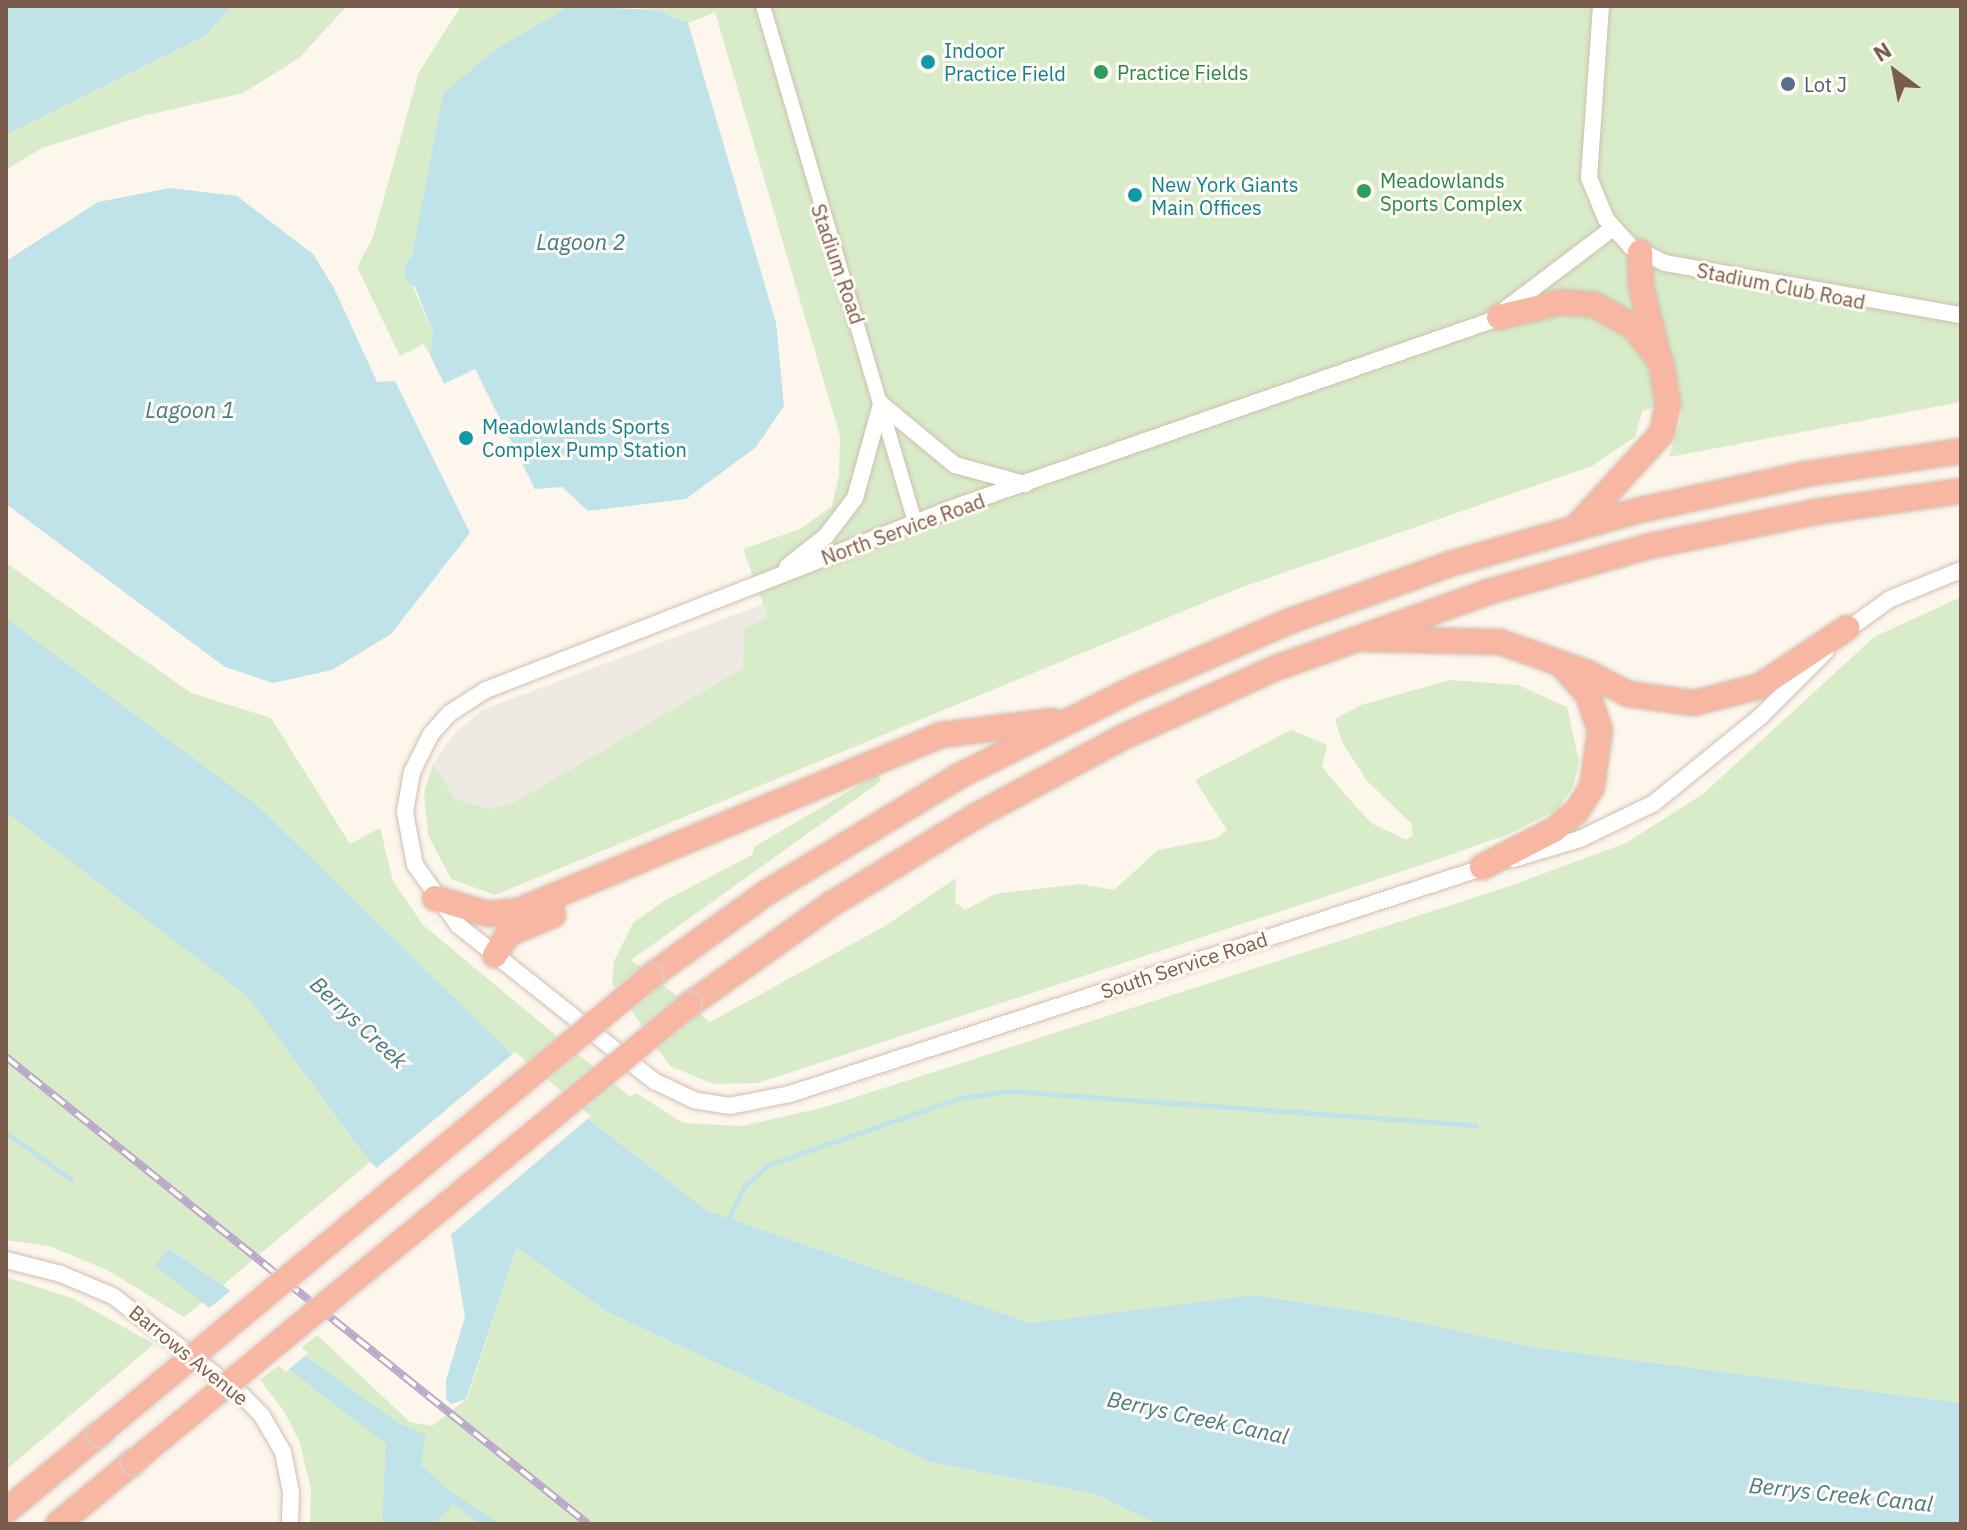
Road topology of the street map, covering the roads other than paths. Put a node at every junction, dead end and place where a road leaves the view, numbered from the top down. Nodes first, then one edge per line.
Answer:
1 (763, 6) edge
2 (1601, 6) edge
3 (1613, 228) junction
4 (1640, 252) junction
5 (1961, 315) edge
6 (1499, 317) junction
7 (1658, 355) junction
8 (881, 404) junction
9 (1961, 437) edge
10 (1961, 451) edge
11 (1851, 467) junction
12 (1026, 484) junction
13 (1961, 491) edge
14 (915, 522) junction
15 (1577, 526) junction
16 (1961, 570) edge
17 (775, 577) junction
18 (1847, 628) junction
19 (1352, 639) junction
20 (1552, 659) junction
21 (1070, 719) junction
22 (876, 762) junction
23 (1482, 867) junction
24 (435, 898) junction
25 (495, 955) junction
26 (6, 1260) edge
27 (6, 1511) edge
28 (58, 1524) edge
29 (290, 1524) edge

1 - 8 street, Stadium Road
2 - 3 street, Stadium Club Road
3 - 4 street, Stadium Club Road
3 - 6 street, North Service Road
4 - 5 street, Stadium Club Road
4 - 7 highway
6 - 7 highway
6 - 12 street, North Service Road
7 - 15 highway
8 - 12 street
8 - 14 street, Stadium Road
8 - 17 street
9 - 11 highway
10 - 11 highway
11 - 15 highway
12 - 14 street, North Service Road
13 - 19 highway
14 - 17 street, North Service Road
15 - 21 highway
16 - 18 street, South Service Road
17 - 24 street, North Service Road
18 - 20 highway
18 - 23 street, South Service Road
19 - 20 highway
19 - 28 highway, bridge
20 - 23 highway
21 - 22 highway
21 - 27 highway, bridge
22 - 24 highway
22 - 25 highway
23 - 25 street, South Service Road
24 - 25 street, North Service Road
26 - 29 street, Barrows Avenue

